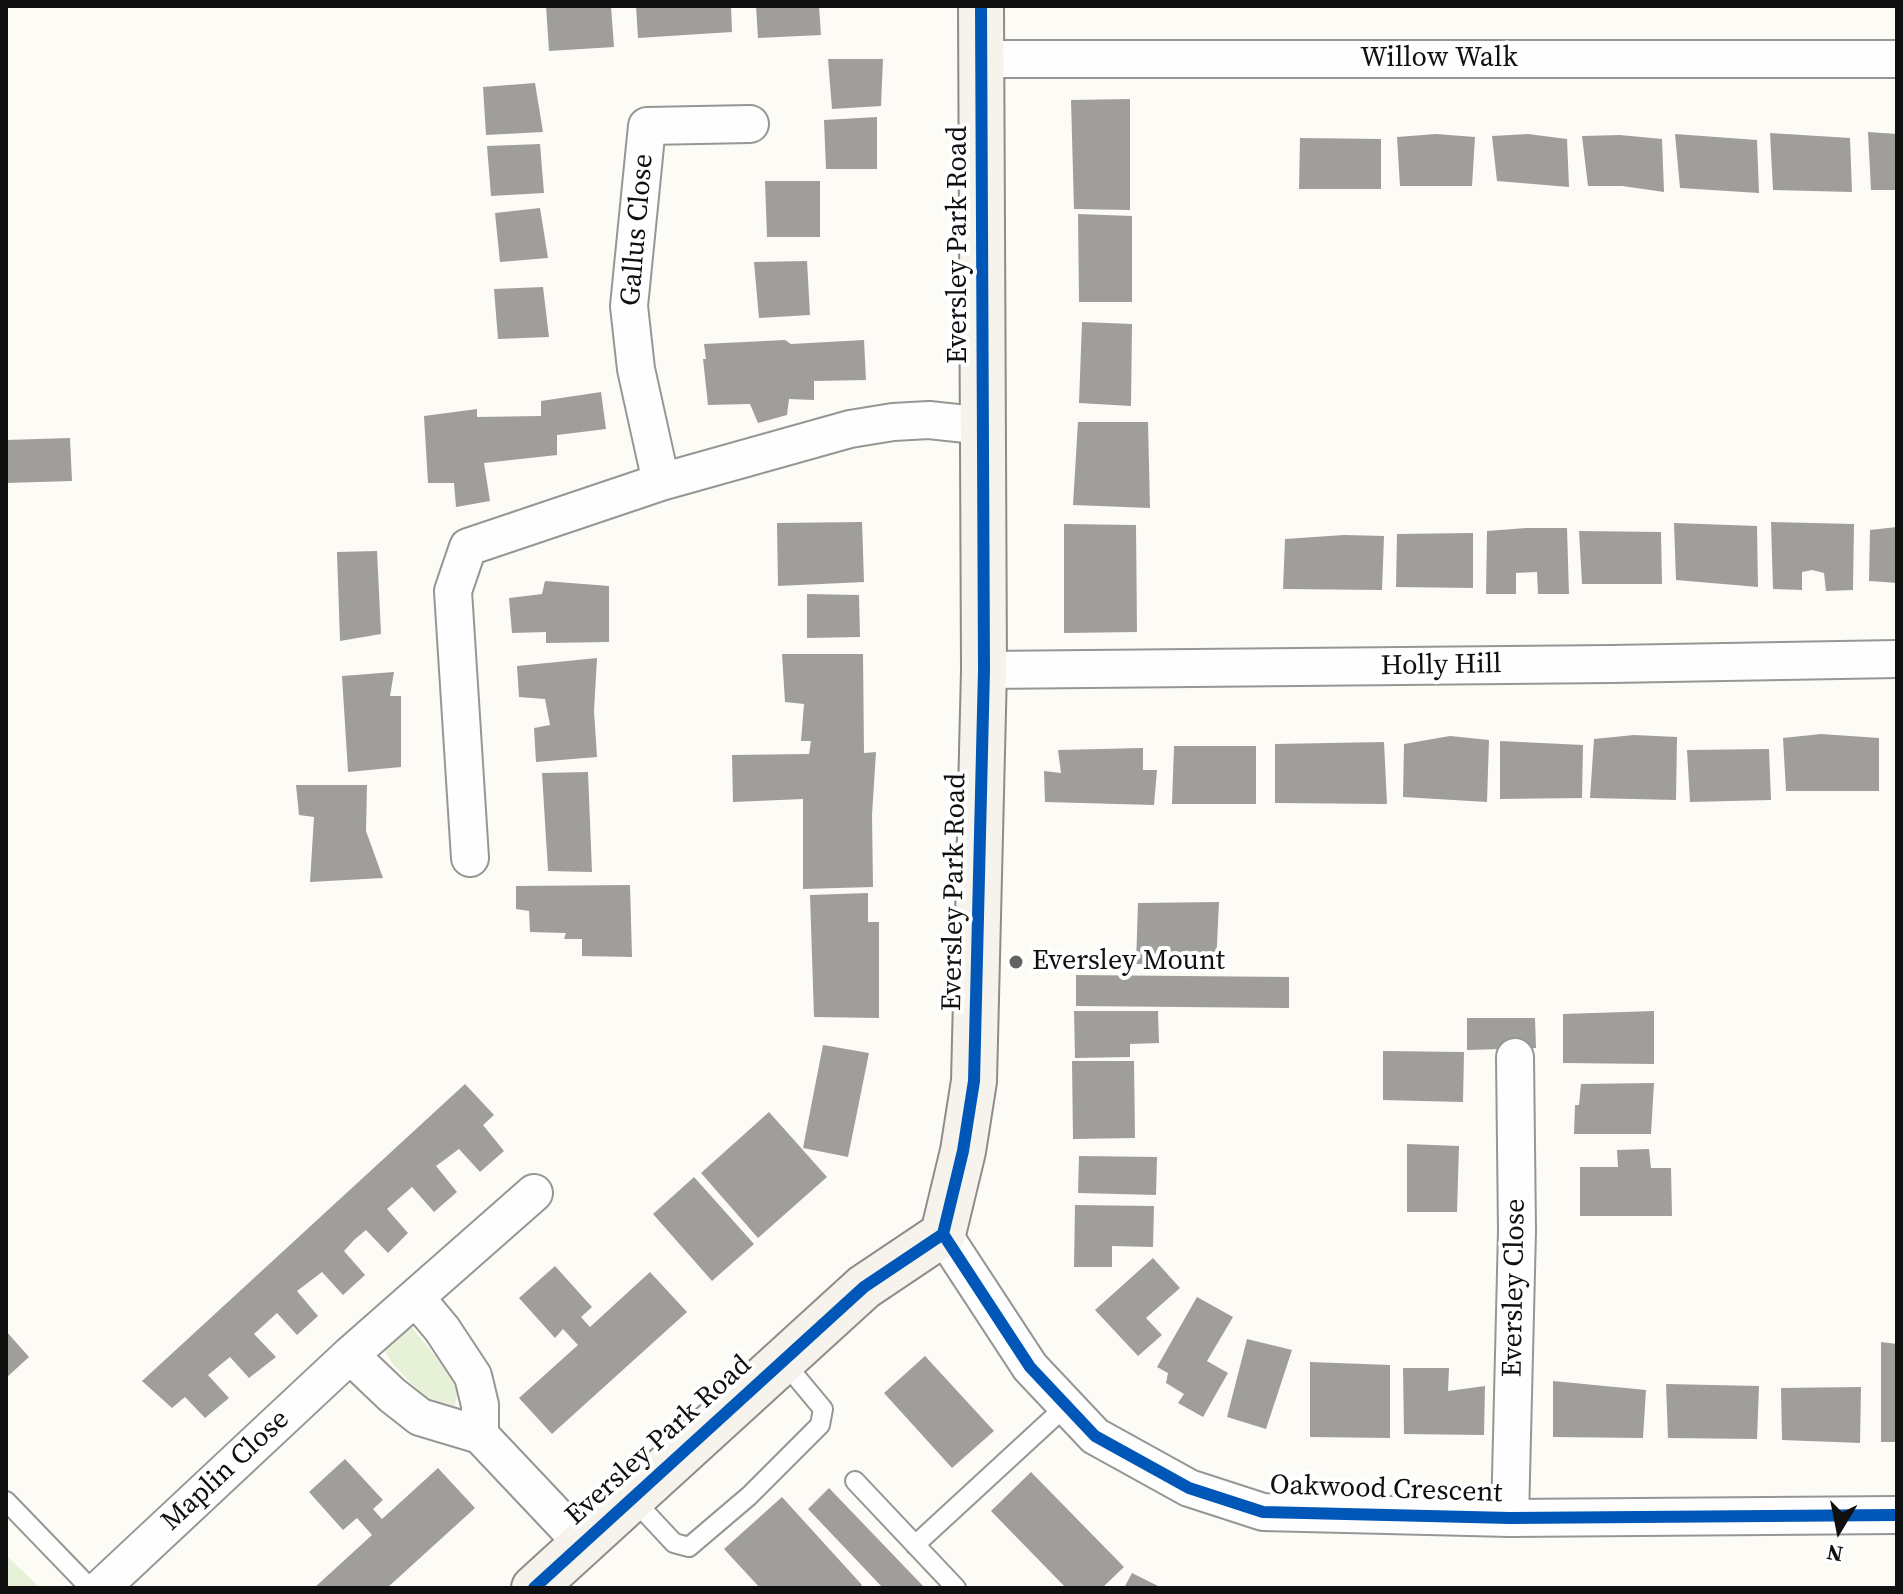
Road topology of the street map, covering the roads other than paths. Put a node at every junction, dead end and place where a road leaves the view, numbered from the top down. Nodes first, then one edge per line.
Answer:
1 (981, 6) edge
2 (982, 59) junction
3 (1897, 59) edge
4 (750, 124) dead end
5 (985, 426) junction
6 (661, 482) junction
7 (1897, 659) edge
8 (984, 670) junction
9 (470, 858) dead end
10 (1515, 1057) dead end
11 (534, 1193) dead end
12 (943, 1234) junction
13 (416, 1298) junction
14 (350, 1355) junction
15 (783, 1361) junction
16 (1067, 1405) junction
17 (480, 1435) junction
18 (855, 1481) dead end
19 (632, 1498) junction
20 (6, 1501) edge
21 (1897, 1515) edge
22 (1510, 1518) junction
23 (582, 1543) junction
24 (915, 1545) junction
25 (90, 1588) edge
26 (101, 1588) edge
27 (534, 1588) edge
28 (956, 1588) edge

1 - 2 street, Eversley Park Road
2 - 3 street, Willow Walk
2 - 5 street, Eversley Park Road
4 - 6 street, Gallus Close
5 - 6 street
5 - 8 street, Eversley Park Road
6 - 9 street
7 - 8 street, Holly Hill
8 - 12 street, Eversley Park Road
10 - 22 street, Eversley Close
11 - 13 street, Maplin Close
12 - 15 street, Eversley Park Road
12 - 16 street, Oakwood Crescent
13 - 14 street, Maplin Close
13 - 17 street
14 - 17 street
14 - 26 street, Maplin Close
15 - 19 street, Eversley Park Road
15 - 19 lane
16 - 22 street, Oakwood Crescent
16 - 24 lane
17 - 23 street
18 - 24 lane
19 - 23 street, Eversley Park Road
20 - 25 lane
21 - 22 street, Oakwood Crescent
23 - 27 street, Eversley Park Road
24 - 28 lane

